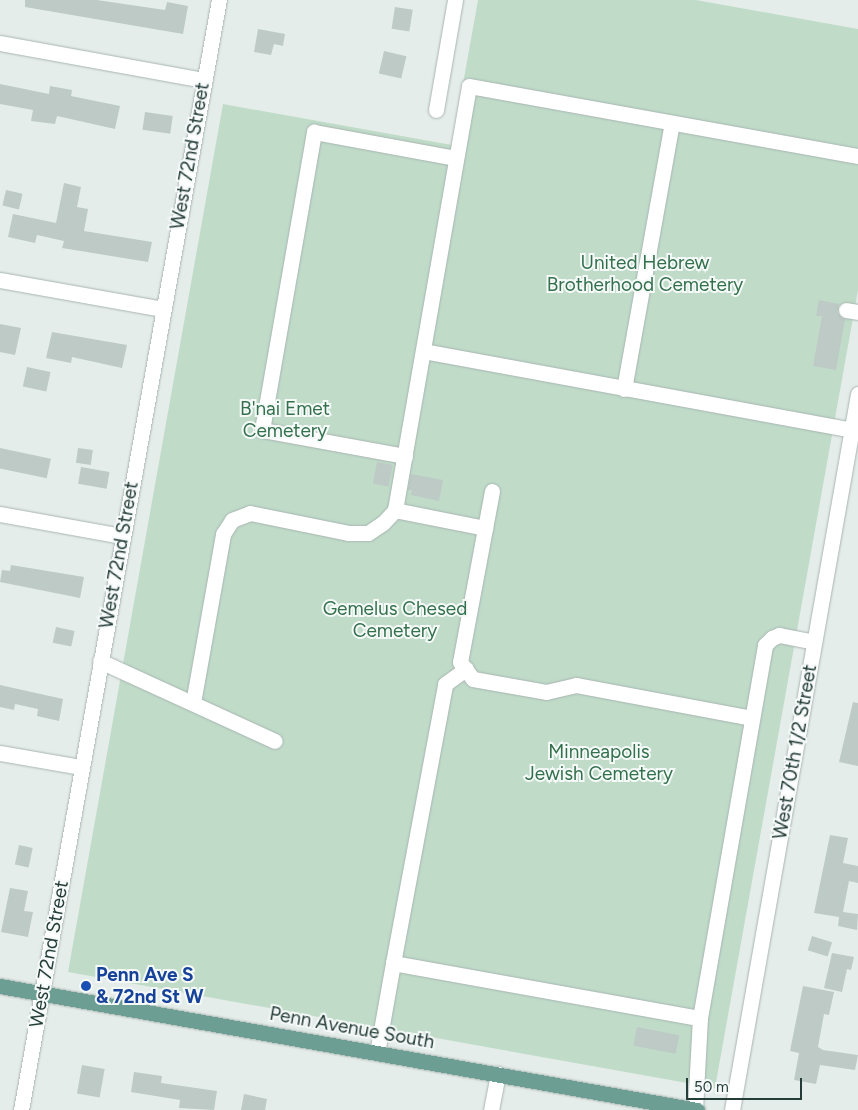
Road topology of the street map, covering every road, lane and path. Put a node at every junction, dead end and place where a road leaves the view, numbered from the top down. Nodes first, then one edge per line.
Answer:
1 (219, 0) edge
2 (455, 0) edge
3 (0, 43) edge
4 (204, 80) junction
5 (436, 110) dead end
6 (672, 122) junction
7 (858, 156) edge
8 (456, 158) junction
9 (0, 280) edge
10 (162, 309) junction
11 (423, 352) junction
12 (624, 389) junction
13 (858, 394) edge
14 (852, 430) junction
15 (405, 456) junction
16 (492, 491) dead end
17 (395, 510) junction
18 (0, 514) edge
19 (485, 528) junction
20 (122, 536) junction
21 (814, 642) junction
22 (100, 661) junction
23 (466, 670) junction
24 (193, 703) junction
25 (752, 718) junction
26 (275, 740) dead end
27 (0, 753) edge
28 (80, 767) junction
29 (393, 963) junction
30 (0, 986) edge
31 (42, 994) junction
32 (700, 1018) junction
33 (377, 1053) junction
34 (498, 1074) junction
35 (21, 1110) edge
36 (491, 1110) edge
37 (696, 1110) edge
38 (732, 1110) edge

1 - 4 street, West 72nd Street
2 - 5 street
3 - 4 street
4 - 10 street, West 72nd Street
6 - 7 street
6 - 8 street
6 - 12 street
8 - 11 street
8 - 15 street
9 - 10 street
10 - 20 street, West 72nd Street
11 - 12 street
11 - 15 street
12 - 14 street
13 - 14 street, West 70th 1/2 Street
14 - 21 street, West 70th 1/2 Street
15 - 17 street
16 - 19 street
17 - 19 street
17 - 24 street
18 - 20 street
19 - 23 street
20 - 22 street, West 72nd Street
21 - 25 street
21 - 38 street, West 70th 1/2 Street
22 - 24 street
22 - 28 street, West 72nd Street
23 - 25 street
23 - 29 street
24 - 26 street
25 - 32 street
27 - 28 street
28 - 31 street, West 72nd Street
29 - 32 street
29 - 33 street
30 - 31 main road, Penn Avenue South
31 - 33 main road, Penn Avenue South
31 - 35 street, West 72nd Street
32 - 37 street
33 - 34 main road, Penn Avenue South
34 - 36 street
34 - 37 main road, Penn Avenue South

